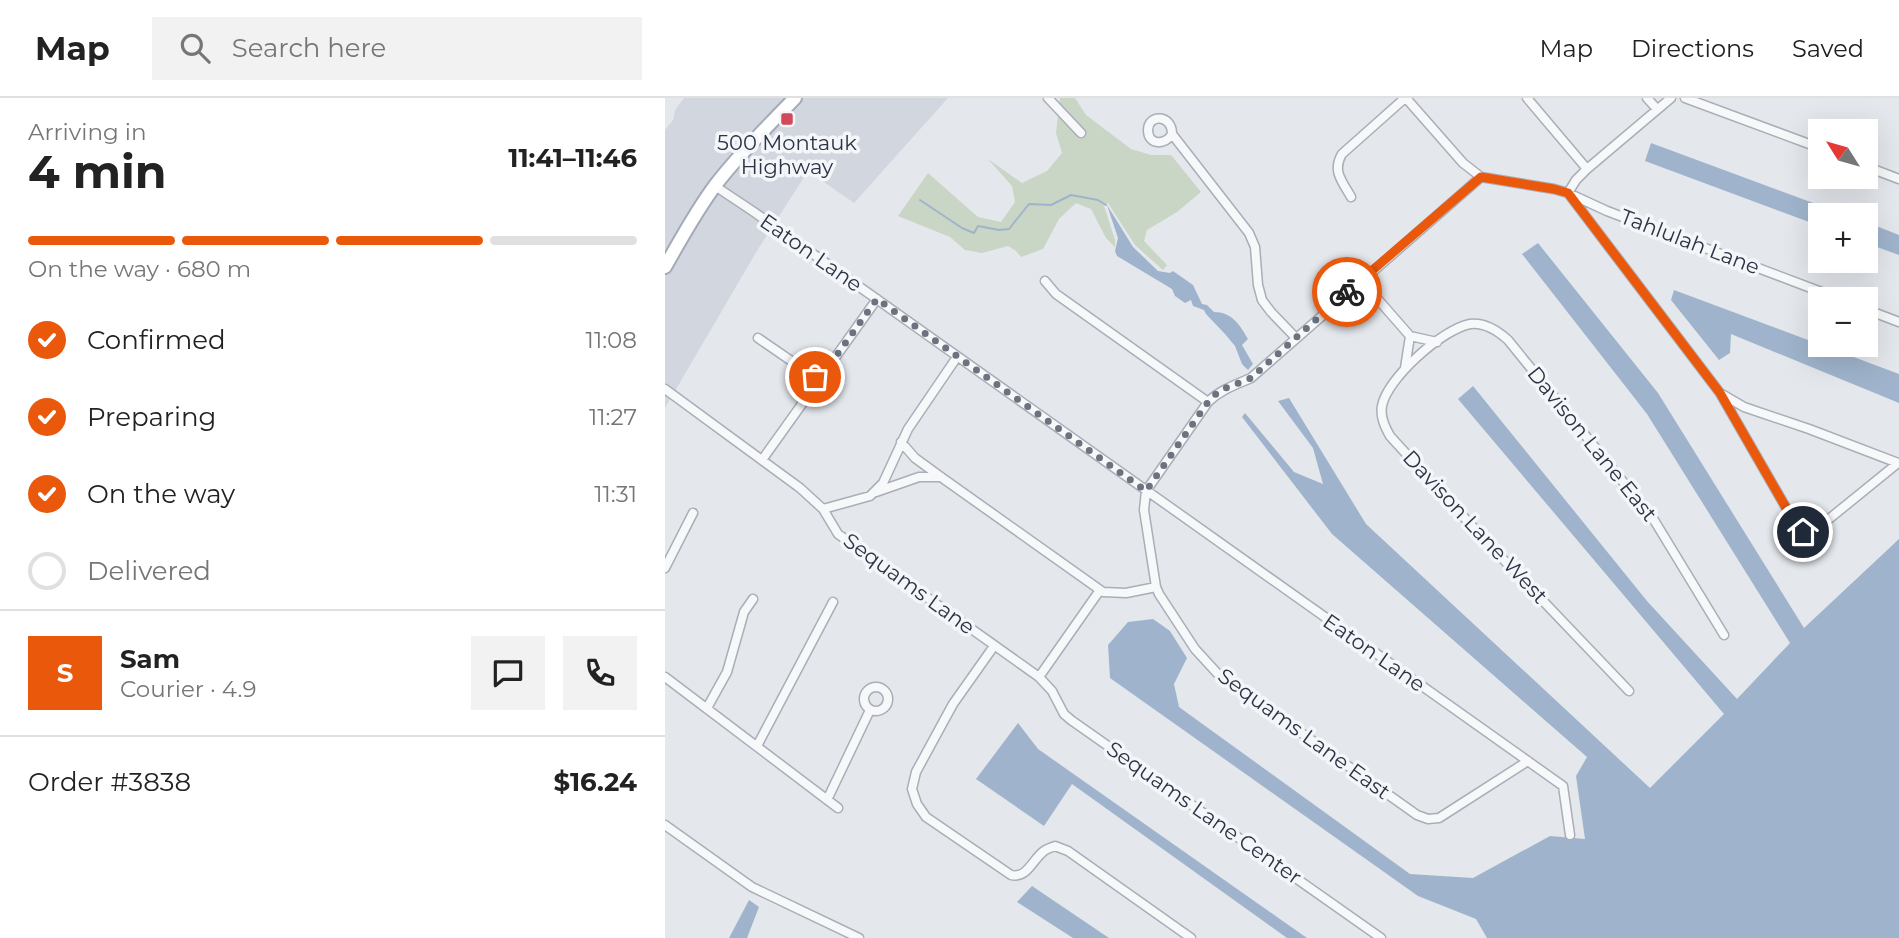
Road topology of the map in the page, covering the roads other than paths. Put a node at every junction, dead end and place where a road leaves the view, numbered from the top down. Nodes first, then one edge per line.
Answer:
1 (795, 98) edge
2 (1048, 98) edge
3 (1406, 98) edge
4 (1527, 98) edge
5 (1647, 98) edge
6 (1671, 98) edge
7 (1685, 98) edge
8 (1657, 109) junction
9 (1081, 133) dead end
10 (1172, 134) dead end
11 (1808, 144) edge
12 (1587, 169) junction
13 (1878, 171) edge
14 (1481, 177) junction
15 (1899, 179) edge
16 (715, 186) junction
17 (1568, 193) junction
18 (1351, 197) dead end
19 (665, 267) edge
20 (1045, 281) dead end
21 (1360, 281) junction
22 (1808, 287) edge
23 (877, 299) junction
24 (1878, 314) edge
25 (1899, 322) edge
26 (1410, 336) junction
27 (758, 338) dead end
28 (1296, 338) junction
29 (1437, 342) junction
30 (1423, 353) joint
31 (957, 357) junction
32 (1405, 368) junction
33 (819, 380) junction
34 (665, 389) edge
35 (1720, 393) junction
36 (1208, 402) junction
37 (901, 442) junction
38 (762, 460) junction
39 (941, 477) junction
40 (1146, 491) junction
41 (875, 492) junction
42 (823, 509) junction
43 (693, 513) dead end
44 (665, 568) edge
45 (1156, 587) junction
46 (1100, 590) junction
47 (753, 599) dead end
48 (833, 602) dead end
49 (1724, 635) dead end
50 (994, 646) junction
51 (665, 677) edge
52 (1039, 677) junction
53 (1629, 691) dead end
54 (707, 708) junction
55 (870, 710) dead end
56 (757, 746) junction
57 (1528, 761) junction
58 (827, 800) junction
59 (838, 808) dead end
60 (665, 825) edge
61 (1570, 835) dead end
62 (859, 938) edge
63 (1191, 938) edge
64 (1381, 938) edge

1 - 16 main road
2 - 9 street
3 - 14 street
3 - 18 street
4 - 12 street
5 - 8 street
6 - 8 street
7 - 11 street
8 - 12 street
10 - 28 street
12 - 17 street
13 - 15 street
14 - 17 street, Tahlulah Lane
14 - 21 street
16 - 19 main road
16 - 23 street, Eaton Lane
17 - 22 street, Tahlulah Lane
17 - 35 street
20 - 36 street
21 - 26 street
21 - 28 street
23 - 31 street, Eaton Lane
23 - 33 street
24 - 25 street
26 - 29 street
26 - 32 street
27 - 33 street
28 - 36 street
29 - 30 street, Davison Lane East
29 - 49 street, Davison Lane East
30 - 32 street, Davison Lane West
31 - 37 street
31 - 40 street, Eaton Lane
32 - 53 street, Davison Lane West
33 - 38 street
34 - 38 street, Sequams Lane
35 - 35 street
36 - 40 street
37 - 39 street
37 - 41 street
38 - 42 street, Sequams Lane
39 - 41 street
39 - 46 street
40 - 45 street
40 - 57 street, Eaton Lane
41 - 42 street
42 - 50 street, Sequams Lane
43 - 44 street
45 - 46 street
45 - 57 street, Sequams Lane East
46 - 52 street
47 - 54 street
48 - 56 street
50 - 52 street, Sequams Lane
50 - 63 street
51 - 54 street
52 - 64 street, Sequams Lane Center
54 - 56 street
55 - 58 street
56 - 58 street
57 - 61 street, Eaton Lane
58 - 59 street
60 - 62 street

